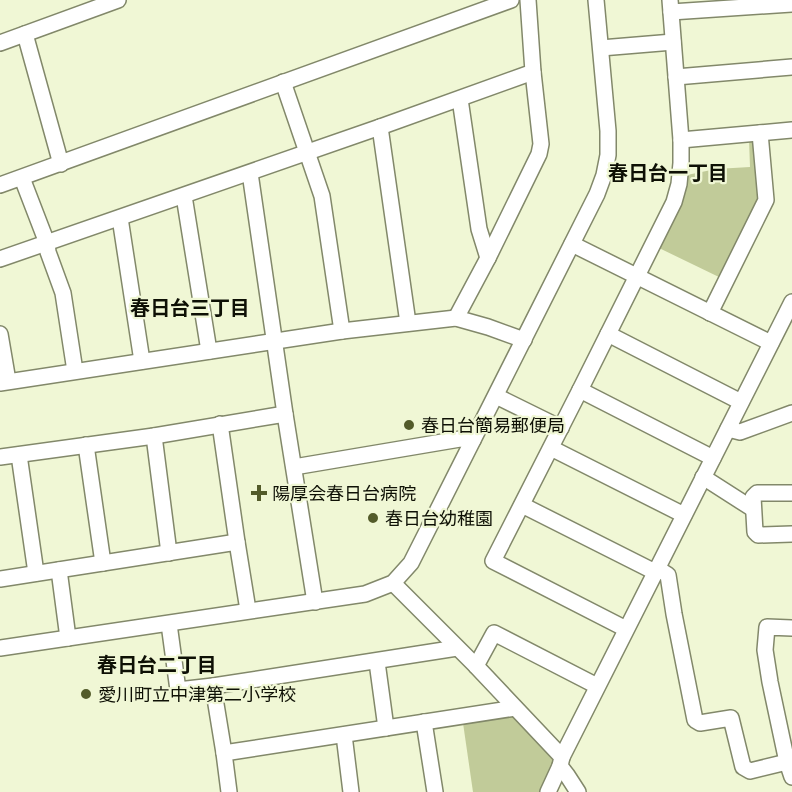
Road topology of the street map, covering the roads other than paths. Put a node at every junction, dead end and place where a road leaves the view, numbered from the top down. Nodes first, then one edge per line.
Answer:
1 (118, 0) edge
2 (511, 0) edge
3 (528, 0) edge
4 (596, 0) edge
5 (792, 4) edge
6 (670, 6) edge
7 (25, 34) junction
8 (673, 42) junction
9 (0, 43) edge
10 (601, 48) junction
11 (792, 67) edge
12 (533, 72) junction
13 (676, 76) junction
14 (283, 82) junction
15 (460, 99) junction
16 (380, 127) junction
17 (792, 130) edge
18 (760, 133) junction
19 (681, 140) junction
20 (307, 152) junction
21 (61, 164) junction
22 (250, 173) junction
23 (22, 178) junction
24 (0, 185) edge
25 (184, 196) junction
26 (120, 218) junction
27 (47, 243) junction
28 (572, 244) junction
29 (488, 258) junction
30 (0, 259) edge
31 (637, 276) junction
32 (792, 302) edge
33 (710, 313) junction
34 (456, 318) junction
35 (408, 322) junction
36 (342, 331) junction
37 (0, 334) edge
38 (608, 334) junction
39 (524, 340) junction
40 (275, 342) junction
41 (771, 343) junction
42 (208, 351) junction
43 (142, 361) junction
44 (75, 370) junction
45 (4, 382) edge
46 (580, 390) junction
47 (496, 396) junction
48 (741, 402) junction
49 (792, 413) edge
50 (285, 414) junction
51 (220, 424) junction
52 (561, 428) junction
53 (728, 429) junction
54 (154, 436) junction
55 (473, 440) junction
56 (86, 445) junction
57 (551, 448) junction
58 (19, 455) junction
59 (0, 457) edge
60 (713, 458) junction
61 (294, 467) junction
62 (703, 477) junction
63 (792, 493) edge
64 (522, 505) junction
65 (753, 509) junction
66 (684, 515) junction
67 (792, 534) edge
68 (237, 542) junction
69 (169, 553) junction
70 (103, 563) junction
71 (59, 570) junction
72 (656, 570) junction
73 (36, 573) junction
74 (0, 579) edge
75 (393, 583) junction
76 (315, 602) junction
77 (248, 610) junction
78 (169, 624) junction
79 (792, 628) edge
80 (626, 629) junction
81 (69, 638) junction
82 (0, 648) edge
83 (457, 648) junction
84 (376, 662) junction
85 (476, 666) junction
86 (213, 686) junction
87 (597, 686) junction
88 (516, 708) junction
89 (424, 723) junction
90 (386, 728) junction
91 (344, 735) junction
92 (224, 753) junction
93 (561, 761) junction
94 (790, 770) edge
95 (229, 792) edge
96 (351, 792) edge
97 (435, 792) edge
98 (548, 792) edge
99 (578, 792) edge

1 - 7 street
2 - 14 street
3 - 12 street
4 - 10 street
5 - 6 street
6 - 8 street
7 - 9 street
7 - 21 street
8 - 10 street
8 - 13 street
10 - 28 street
11 - 13 street
12 - 15 street
12 - 29 street
13 - 19 street
14 - 20 street
14 - 21 street
15 - 16 street
15 - 29 street
16 - 20 street
16 - 35 street
17 - 18 street
18 - 19 street
18 - 33 street
19 - 31 street
20 - 22 street
20 - 36 street
21 - 23 street
22 - 25 street
22 - 40 street
23 - 24 street
23 - 27 street
25 - 26 street
25 - 42 street
26 - 27 street
26 - 43 street
27 - 30 street
27 - 44 street
28 - 31 street
28 - 39 street
29 - 34 street
31 - 33 street
31 - 38 street
32 - 41 street
33 - 41 street
34 - 35 street
34 - 39 street
35 - 36 street
36 - 40 street
37 - 45 street
38 - 46 street
38 - 48 street
39 - 47 street
40 - 42 street
40 - 50 street
41 - 48 street
42 - 43 street
43 - 44 street
44 - 45 street
46 - 52 street
46 - 60 street
47 - 52 street
47 - 55 street
48 - 53 street
49 - 53 street
50 - 51 street
50 - 61 street
51 - 54 street
51 - 68 street
52 - 57 street
53 - 60 street
54 - 56 street
54 - 69 street
55 - 61 street
55 - 75 street
56 - 58 street
56 - 70 street
57 - 64 street
57 - 66 street
58 - 59 street
58 - 73 street
60 - 62 street
61 - 76 street
62 - 65 street
62 - 66 street
63 - 65 street
64 - 72 street
64 - 80 street
65 - 67 street
66 - 72 street
68 - 69 street
68 - 77 street
69 - 70 street
70 - 71 street
71 - 73 street
71 - 81 street
72 - 80 street
72 - 94 street
73 - 74 street
75 - 76 street
75 - 83 street
76 - 77 street
77 - 78 street
78 - 81 street
78 - 86 street
79 - 94 street
80 - 87 street
81 - 82 street
83 - 84 street
83 - 85 street
84 - 86 street
84 - 90 street
85 - 87 street
85 - 88 street
86 - 92 street
87 - 93 street
88 - 89 street
88 - 93 street
89 - 90 street
89 - 97 street
90 - 91 street
91 - 92 street
91 - 96 street
92 - 95 street
93 - 98 street
93 - 99 street

